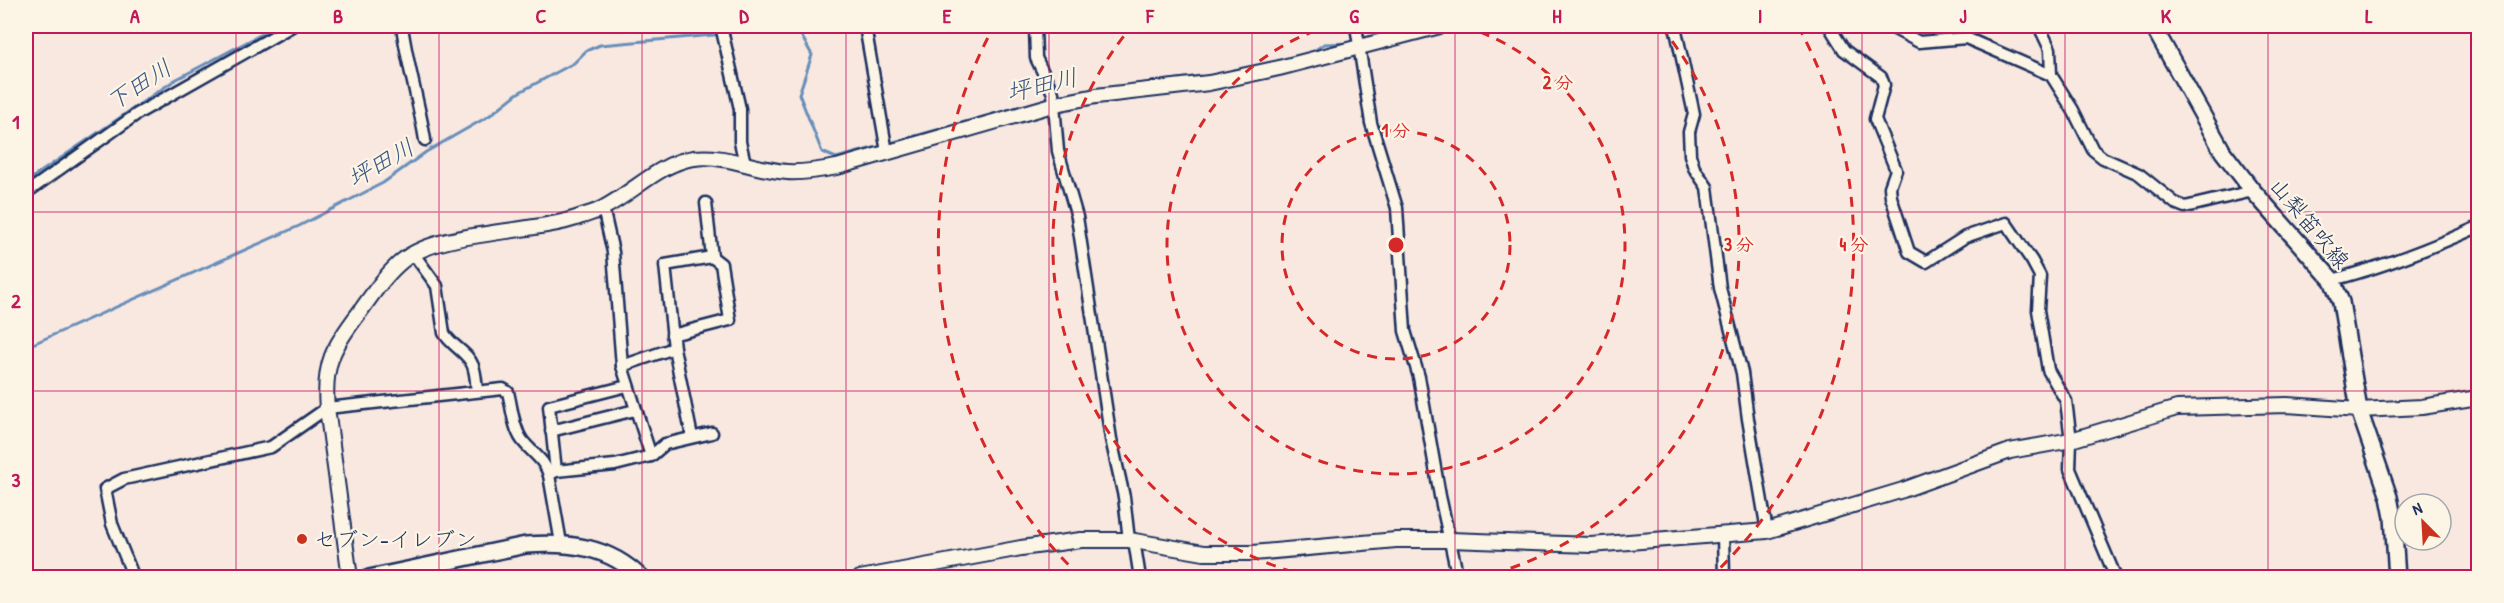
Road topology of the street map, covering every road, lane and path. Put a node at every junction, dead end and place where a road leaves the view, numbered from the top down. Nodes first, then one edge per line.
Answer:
1 (292, 26) edge
2 (402, 26) edge
3 (865, 26) edge
4 (1035, 26) edge
5 (1356, 26) edge
6 (1440, 26) edge
7 (1675, 26) edge
8 (1829, 26) edge
9 (1889, 26) edge
10 (2039, 26) edge
11 (2153, 26) edge
12 (722, 31) edge
13 (1359, 47) junction
14 (2050, 75) junction
15 (1054, 99) junction
16 (425, 141) dead end
17 (887, 152) junction
18 (745, 164) junction
19 (2253, 191) junction
20 (26, 193) edge
21 (706, 203) dead end
22 (603, 208) junction
23 (2478, 227) edge
24 (413, 253) junction
25 (712, 256) junction
26 (2332, 280) junction
27 (672, 335) junction
28 (674, 348) junction
29 (622, 366) junction
30 (627, 386) junction
31 (477, 391) junction
32 (2478, 398) edge
33 (327, 408) junction
34 (635, 410) junction
35 (2359, 410) junction
36 (551, 431) junction
37 (712, 433) dead end
38 (692, 437) junction
39 (2070, 440) junction
40 (651, 456) junction
41 (552, 473) junction
42 (1767, 531) junction
43 (1723, 535) junction
44 (1131, 540) junction
45 (1450, 540) junction
46 (561, 543) junction
47 (134, 578) edge
48 (350, 578) edge
49 (369, 578) edge
50 (641, 578) edge
51 (860, 578) edge
52 (1140, 578) edge
53 (1458, 578) edge
54 (1724, 578) edge
55 (2116, 578) edge
56 (2397, 578) edge

1 - 20 street
2 - 16 street
3 - 17 street
4 - 15 street
5 - 13 street
6 - 13 street
7 - 42 street
8 - 39 street
9 - 14 street
10 - 14 street
11 - 19 main road, 山梨笛吹線
12 - 18 street
13 - 15 street
13 - 45 street
14 - 19 street
15 - 17 street
15 - 44 street
17 - 18 street
18 - 22 street
19 - 26 main road, 山梨笛吹線
21 - 25 street
22 - 24 street
22 - 29 street
23 - 26 street
24 - 31 street
24 - 33 street
25 - 27 street
25 - 27 street
26 - 35 main road, 山梨笛吹線
27 - 28 street
28 - 29 street
28 - 38 street
29 - 30 street
30 - 34 street
30 - 36 street
31 - 33 street
31 - 41 street
32 - 35 street
33 - 47 street
33 - 48 street
34 - 36 street
34 - 40 street
35 - 39 street
35 - 56 main road, 山梨笛吹線
36 - 41 street
37 - 38 street
38 - 40 street
39 - 42 street
39 - 55 street
40 - 41 street
41 - 46 street
42 - 43 street
43 - 45 street
43 - 54 street
44 - 45 street
44 - 51 street
44 - 52 street
45 - 53 street
46 - 49 main road
46 - 50 main road

